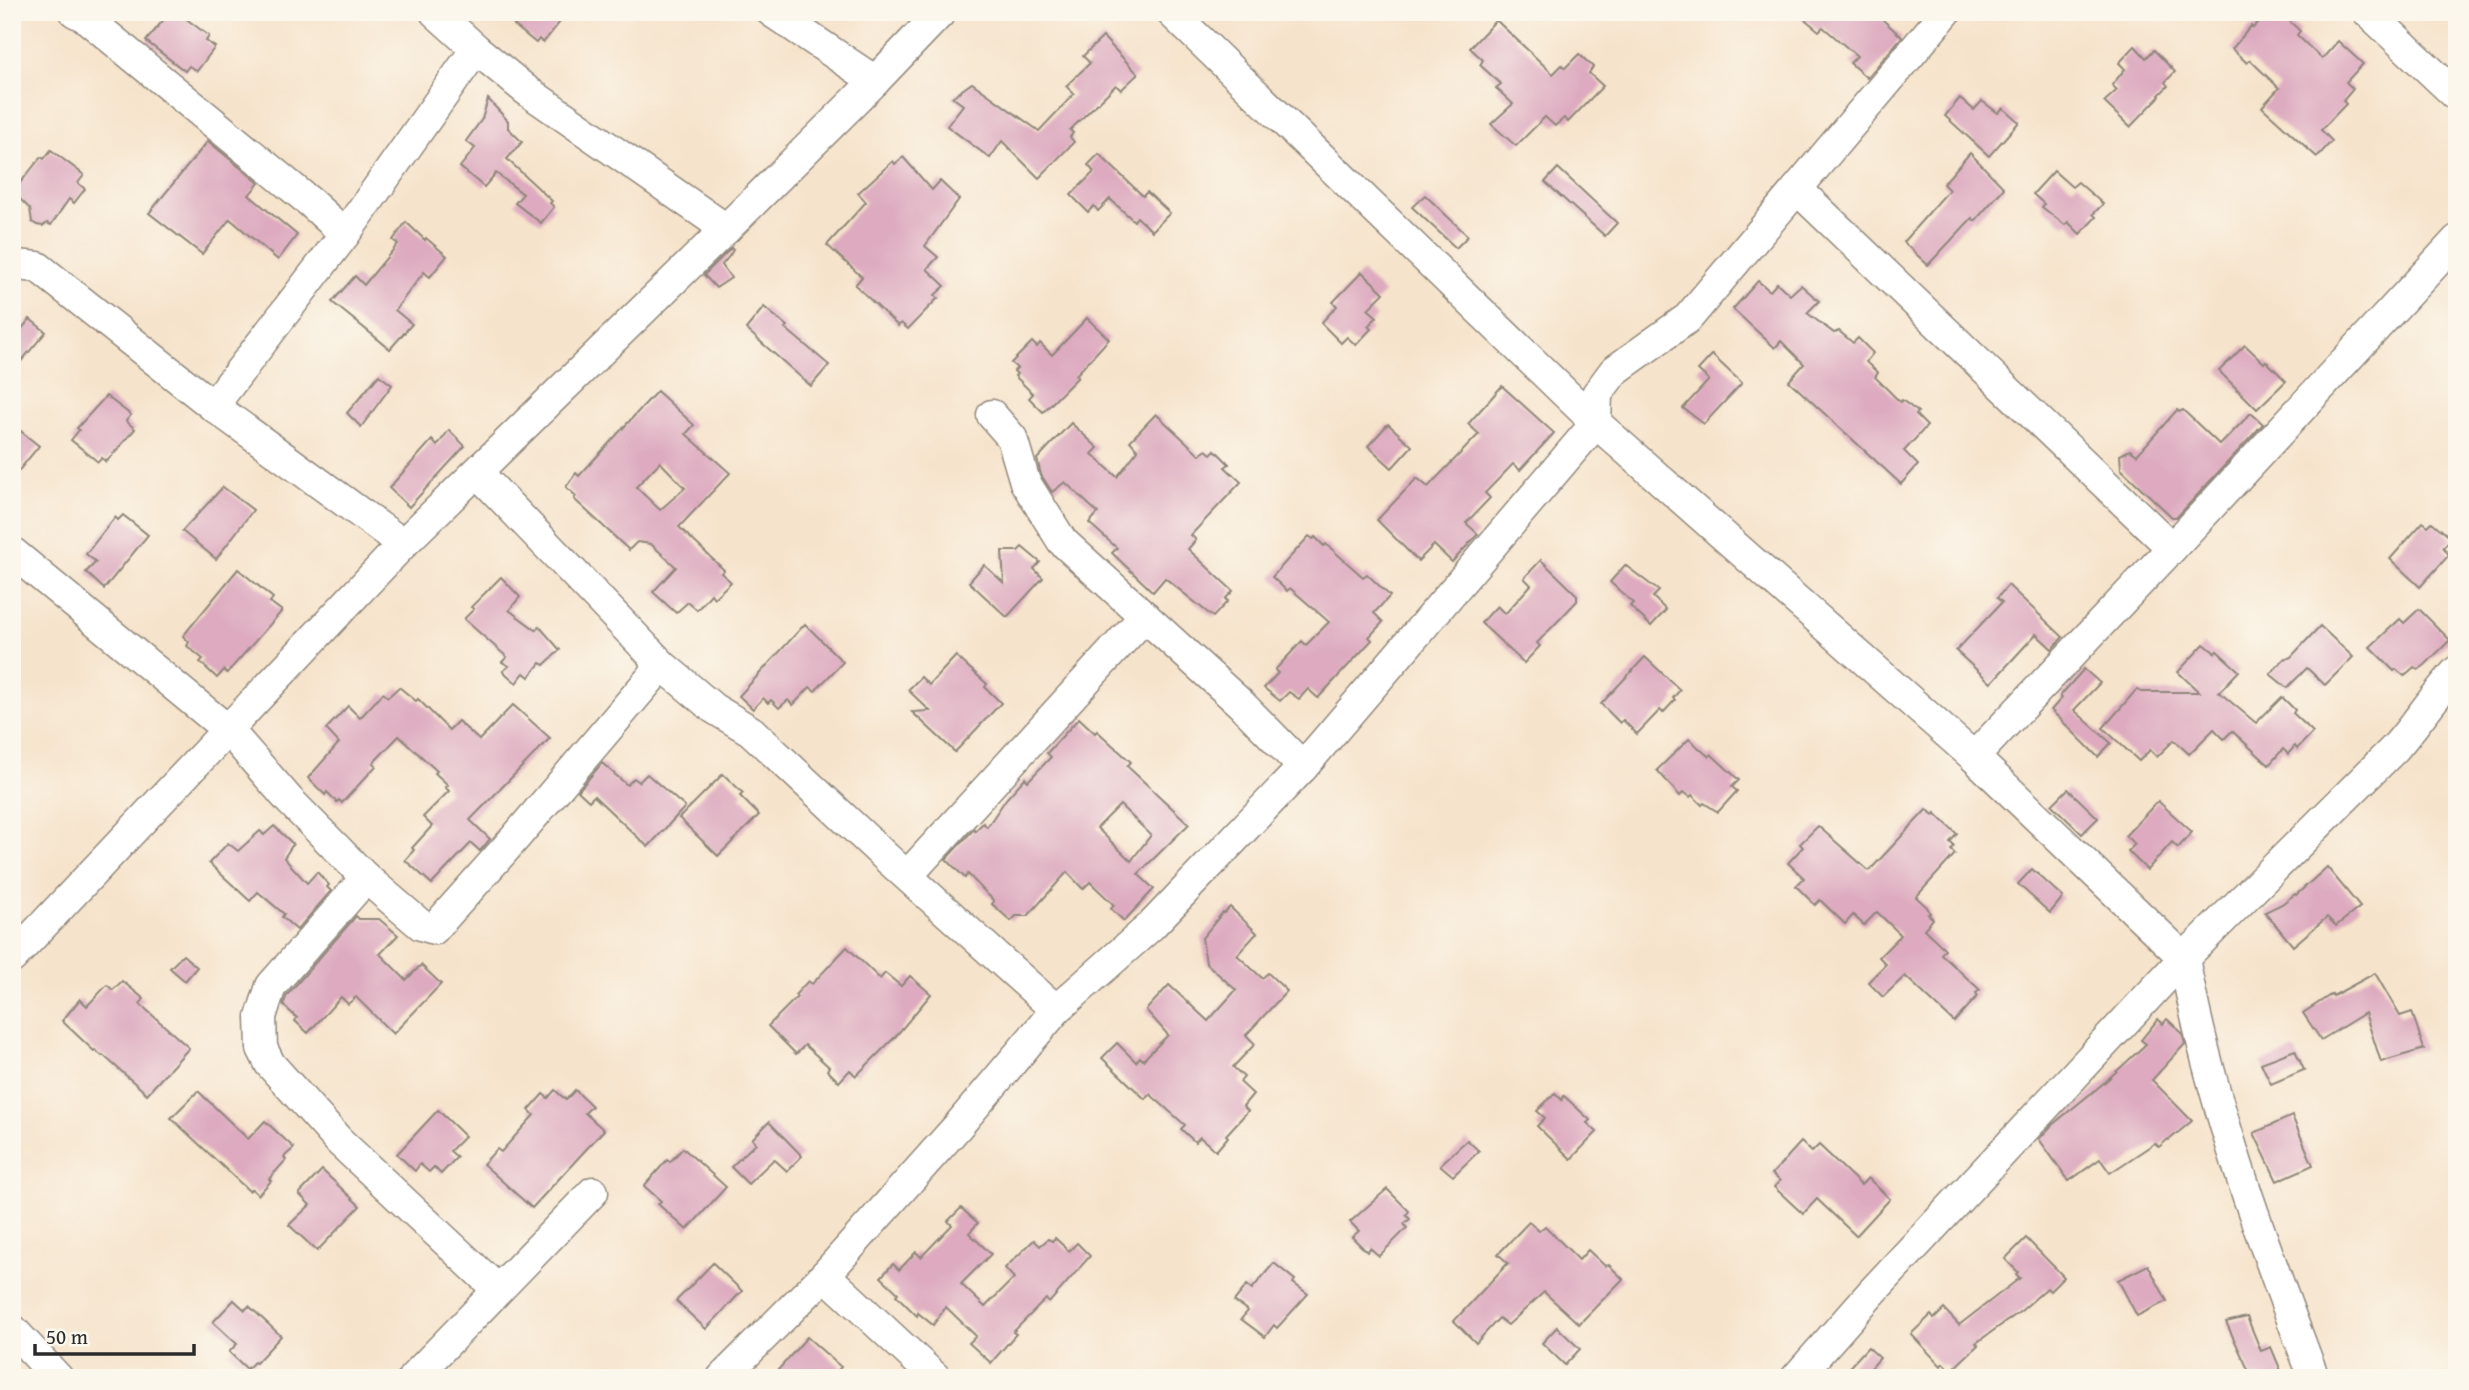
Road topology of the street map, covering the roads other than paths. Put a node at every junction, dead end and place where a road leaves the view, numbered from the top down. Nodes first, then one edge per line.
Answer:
1 (75, 12) edge
2 (435, 12) edge
3 (772, 12) edge
4 (941, 12) edge
5 (1171, 12) edge
6 (1946, 12) edge
7 (2368, 12) edge
8 (476, 49) junction
9 (875, 81) junction
10 (2457, 96) edge
11 (1797, 189) junction
12 (726, 229) junction
13 (345, 234) junction
14 (2457, 240) edge
15 (12, 267) edge
16 (213, 406) junction
17 (992, 415) dead end
18 (1596, 423) junction
19 (478, 473) junction
20 (403, 544) junction
21 (2172, 548) junction
22 (12, 552) edge
23 (1145, 616) junction
24 (662, 665) junction
25 (2457, 671) edge
26 (229, 731) junction
27 (1973, 757) junction
28 (1303, 767) junction
29 (908, 875) junction
30 (366, 878) junction
31 (12, 958) edge
32 (2184, 958) junction
33 (1056, 1010) junction
34 (593, 1192) dead end
35 (825, 1275) junction
36 (497, 1289) junction
37 (12, 1329) edge
38 (58, 1378) edge
39 (413, 1378) edge
40 (722, 1378) edge
41 (936, 1378) edge
42 (1796, 1378) edge
43 (2314, 1378) edge

1 - 13 street
2 - 8 street
3 - 9 street
4 - 9 street
5 - 18 street
6 - 11 street
7 - 10 street
8 - 12 street
8 - 13 street
9 - 12 street
11 - 18 street
11 - 21 street
12 - 19 street
13 - 16 street
14 - 21 street
15 - 16 street
16 - 20 street
17 - 23 street
18 - 27 street
18 - 28 street
19 - 20 street
19 - 24 street
20 - 26 street
21 - 27 street
22 - 26 street
23 - 28 street
23 - 29 street
24 - 29 street
24 - 30 street
25 - 32 street
26 - 30 street
26 - 31 street
27 - 32 street
28 - 33 street
29 - 33 street
30 - 36 street
32 - 42 street
32 - 43 street
33 - 35 street
34 - 36 street
35 - 40 street
35 - 41 street
36 - 39 street
37 - 38 street

